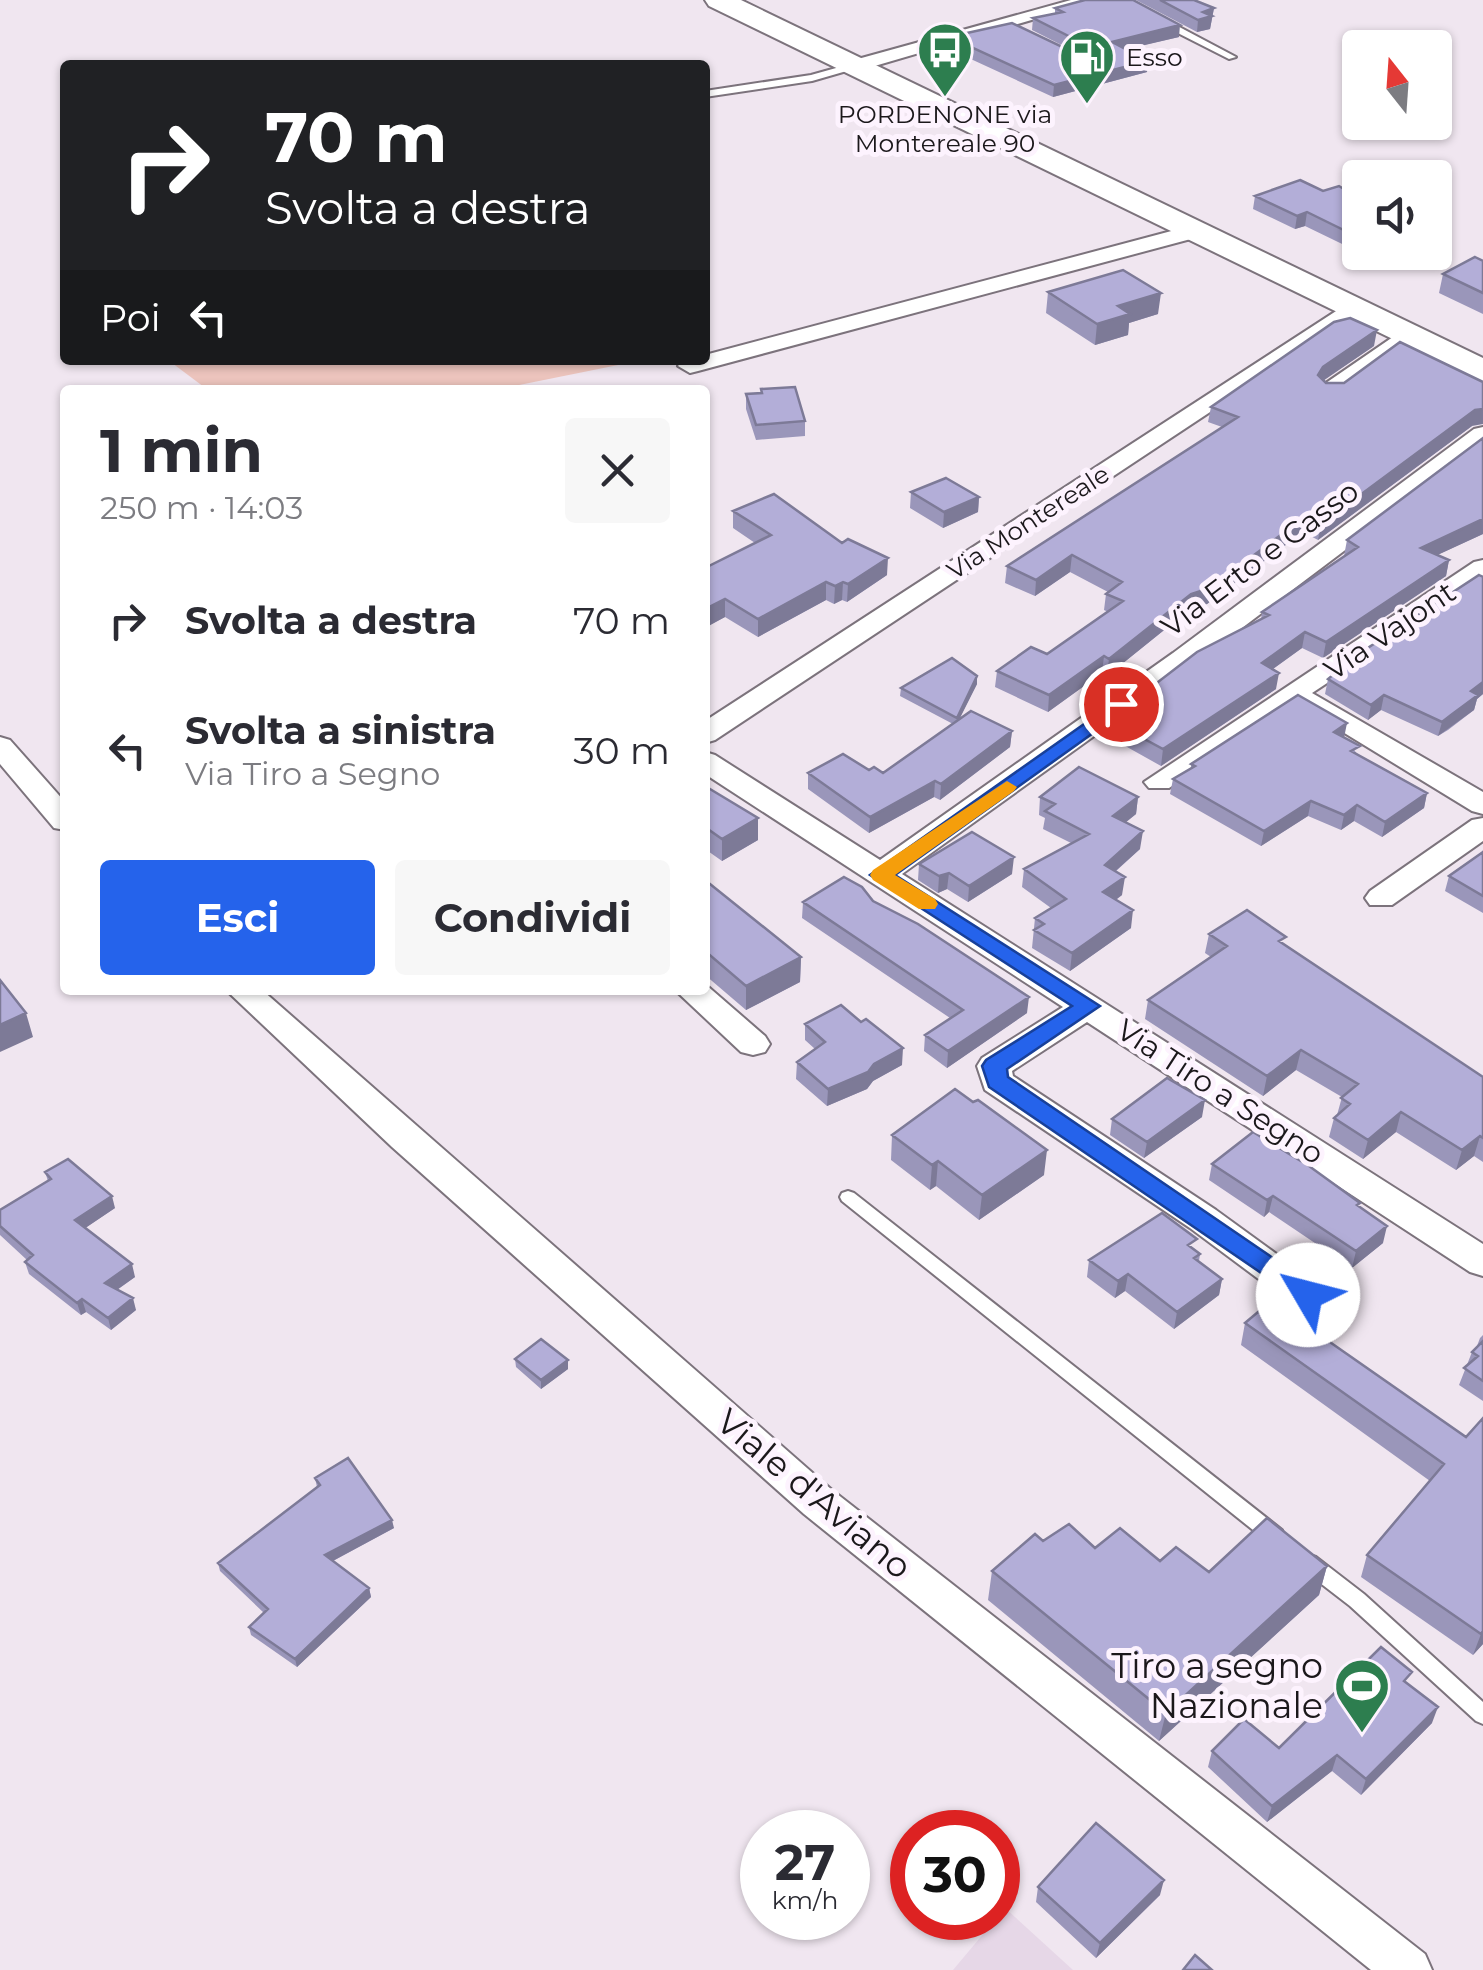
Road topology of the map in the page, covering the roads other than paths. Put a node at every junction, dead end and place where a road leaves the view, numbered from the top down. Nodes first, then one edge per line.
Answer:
1 (719, 0) edge
2 (1091, 0) edge
3 (1153, 16) edge
4 (1232, 58) dead end
5 (854, 66) junction
6 (710, 93) edge
7 (1194, 231) junction
8 (1350, 309) junction
9 (1406, 335) junction
10 (710, 361) edge
11 (694, 365) edge
12 (690, 366) dead end
13 (1483, 372) edge
14 (1332, 390) edge
15 (1483, 434) edge
16 (1483, 568) edge
17 (1296, 694) junction
18 (710, 731) edge
19 (2, 751) edge
20 (710, 764) edge
21 (1159, 782) dead end
22 (1483, 805) edge
23 (60, 815) edge
24 (1483, 827) edge
25 (880, 875) junction
26 (1381, 898) dead end
27 (247, 995) edge
28 (697, 995) edge
29 (1088, 1006) junction
30 (754, 1044) dead end
31 (848, 1197) dead end
32 (1483, 1262) edge
33 (1328, 1311) dead end
34 (1483, 1715) edge
35 (1408, 1970) edge

1 - 5 main road
2 - 5 street
3 - 4 lane
5 - 6 lane
5 - 7 main road
7 - 8 main road
7 - 10 street
8 - 9 main road
8 - 18 street, Via Montereale
9 - 13 main road
9 - 14 street
11 - 12 street
15 - 25 street, Via Erto e Casso
16 - 17 street, Via Vajont
17 - 21 street, Via Vajont
17 - 22 street, Via Vajont
19 - 23 street
20 - 25 street, Via Tiro a Segno
24 - 26 street
25 - 29 street, Via Tiro a Segno
27 - 35 street, Viale d'Aviano
28 - 30 street
29 - 32 street, Via Tiro a Segno
29 - 33 street
31 - 34 lane

